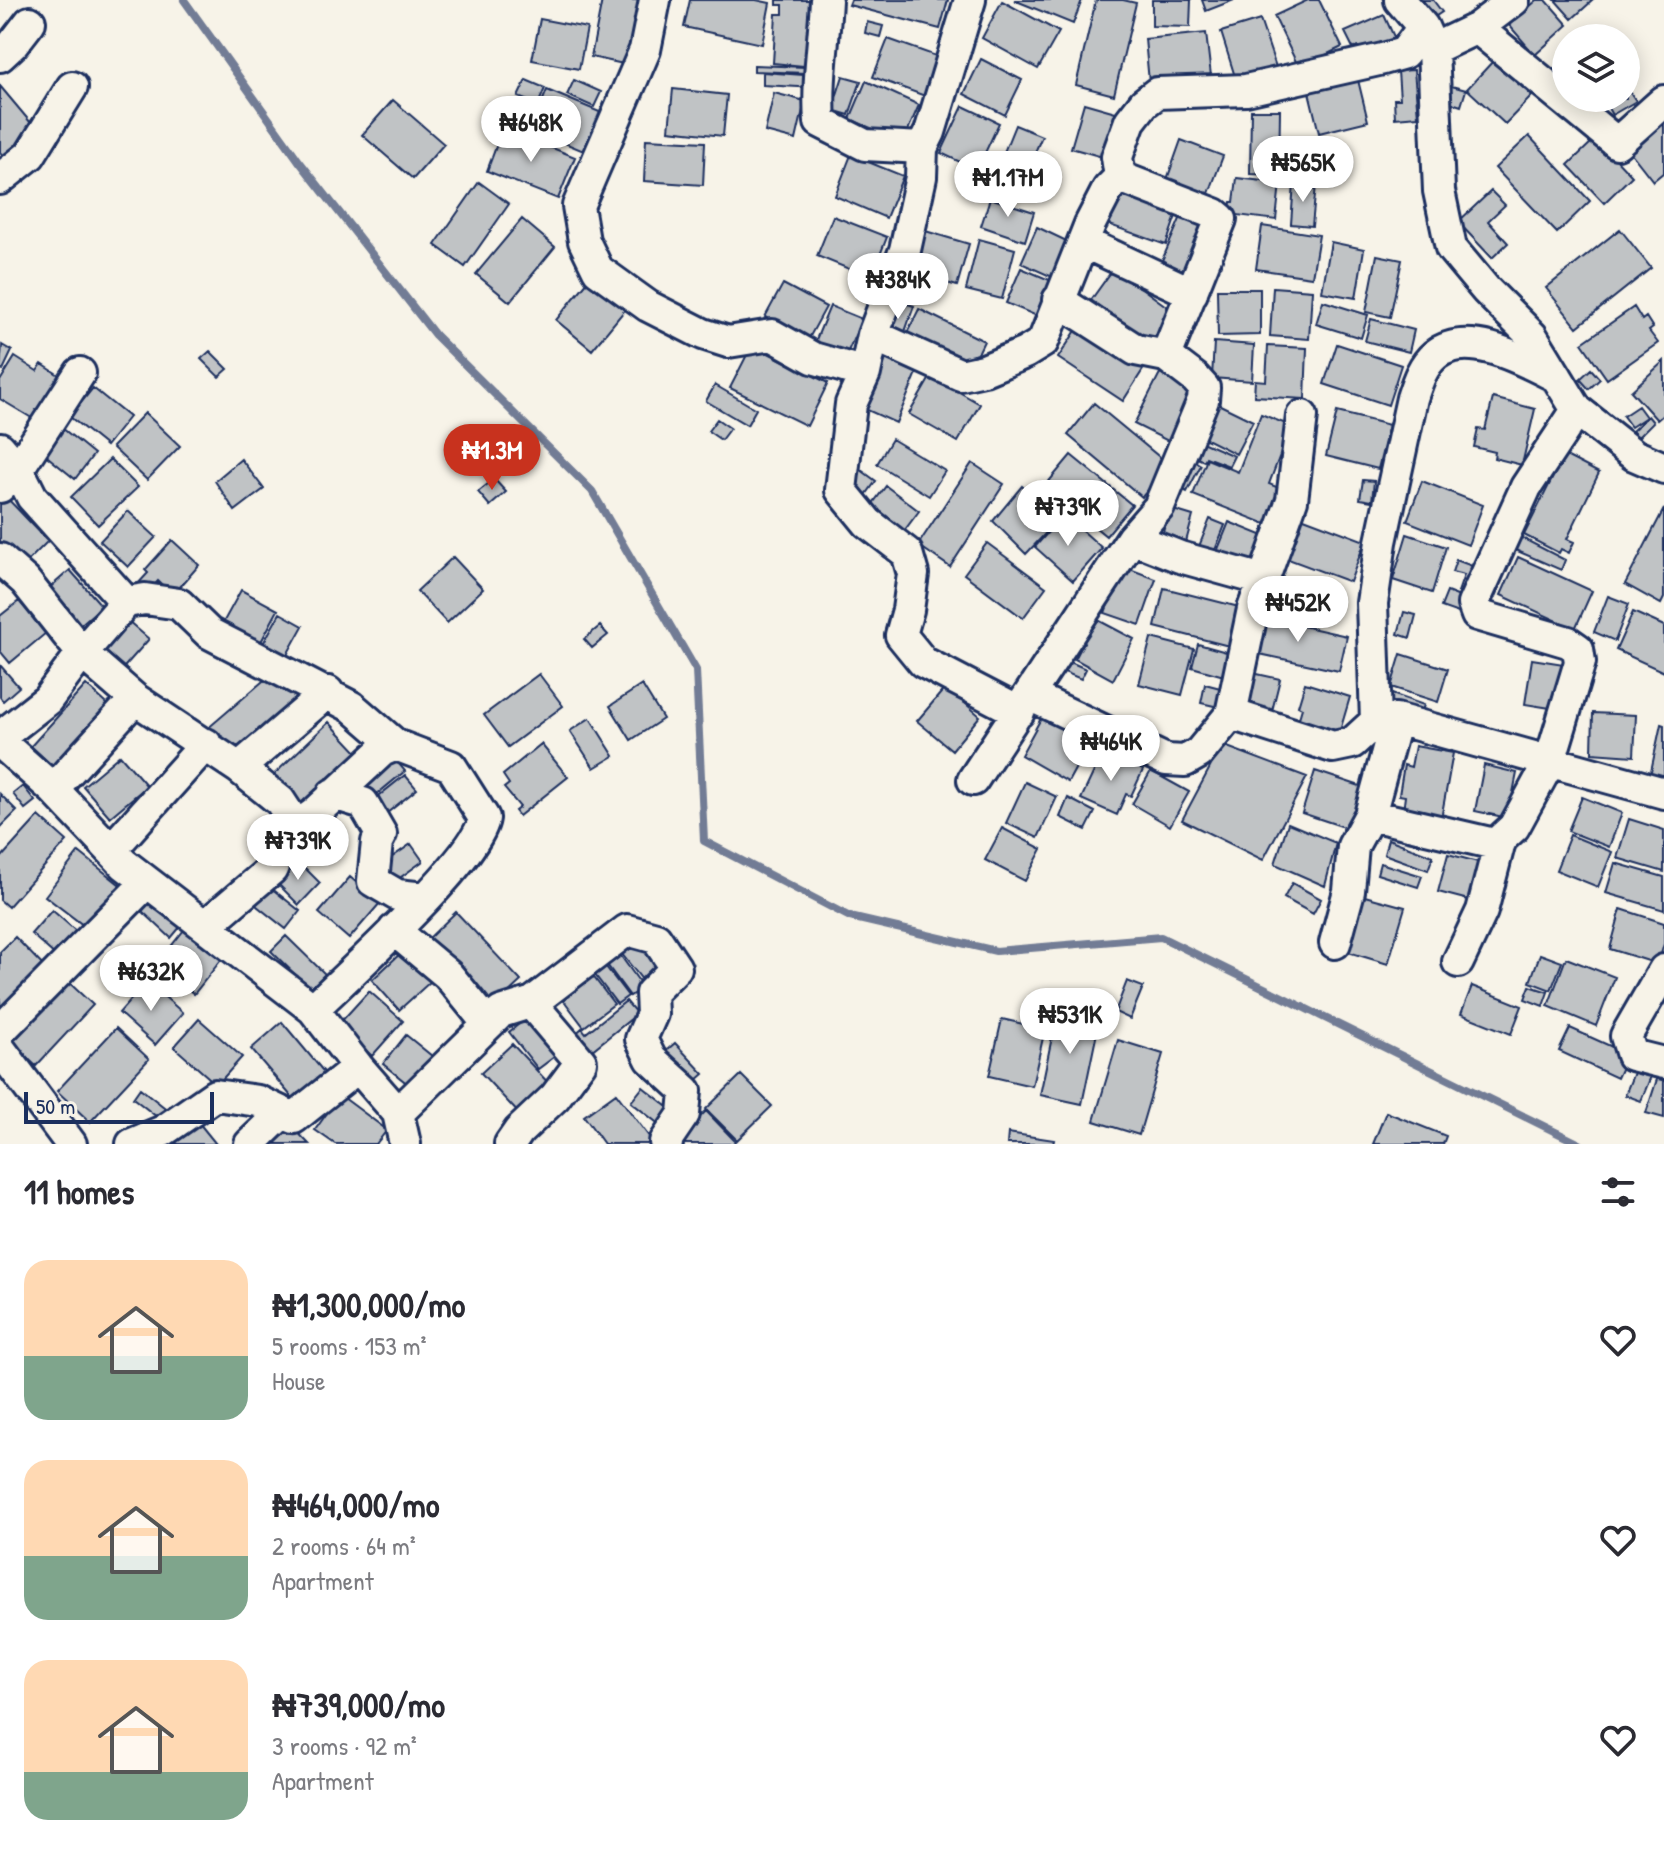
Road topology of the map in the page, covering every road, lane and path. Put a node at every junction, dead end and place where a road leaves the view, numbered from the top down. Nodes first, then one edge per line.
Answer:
1 (655, 0) edge
2 (826, 0) edge
3 (970, 0) edge
4 (1400, 0) edge
5 (1514, 0) edge
6 (30, 22) dead end
7 (1477, 28) junction
8 (1428, 38) junction
9 (0, 56) edge
10 (72, 87) dead end
11 (1664, 101) edge
12 (922, 148) junction
13 (1120, 177) junction
14 (0, 179) edge
15 (1083, 242) junction
16 (1192, 293) junction
17 (1058, 300) junction
18 (873, 335) junction
19 (1166, 356) junction
20 (80, 373) dead end
21 (865, 373) junction
22 (1557, 377) junction
23 (1577, 410) junction
24 (1302, 416) dead end
25 (6, 468) edge
26 (1664, 468) edge
27 (1132, 538) junction
28 (0, 559) edge
29 (1263, 580) junction
30 (126, 602) junction
31 (82, 653) junction
32 (328, 692) junction
33 (135, 699) junction
34 (1025, 704) junction
35 (1231, 714) junction
36 (1386, 720) junction
37 (0, 740) edge
38 (206, 744) junction
39 (396, 745) junction
40 (1550, 761) junction
41 (239, 768) junction
42 (973, 780) dead end
43 (53, 789) junction
44 (1664, 793) edge
45 (333, 794) junction
46 (1370, 815) junction
47 (297, 827) junction
48 (1499, 845) junction
49 (111, 850) junction
50 (147, 882) junction
51 (425, 898) junction
52 (205, 926) junction
53 (394, 930) junction
54 (1335, 943) dead end
55 (1458, 962) dead end
56 (1664, 970) edge
57 (533, 1002) junction
58 (313, 1009) junction
59 (488, 1024) junction
60 (0, 1031) edge
61 (0, 1049) edge
62 (1664, 1063) edge
63 (358, 1067) junction
64 (273, 1109) junction
65 (398, 1113) junction
66 (71, 1144) edge
67 (132, 1144) edge
68 (250, 1144) edge
69 (405, 1144) edge
70 (510, 1144) edge
71 (667, 1144) edge

1 - 21 street
2 - 12 street
3 - 12 street
4 - 8 street
5 - 7 street
6 - 9 street
7 - 8 street
7 - 11 street
8 - 13 street
8 - 22 street
10 - 14 street
12 - 18 street
13 - 15 street
13 - 16 street
15 - 16 street
15 - 17 street
16 - 19 street
17 - 18 street
17 - 19 street
18 - 21 street
19 - 27 street
20 - 25 street
21 - 34 street
22 - 23 street
22 - 36 street
23 - 26 street
23 - 40 street
24 - 29 street
25 - 30 street
27 - 29 street
27 - 34 street
28 - 31 street
29 - 35 street
30 - 31 street
30 - 32 street
31 - 33 street
31 - 37 street
32 - 39 street
32 - 41 street
33 - 38 street
33 - 43 street
34 - 35 street
34 - 42 street
35 - 36 street
36 - 40 street
36 - 46 street
37 - 43 street
38 - 41 street
38 - 49 street
39 - 45 street
39 - 51 street
40 - 44 street
40 - 48 street
41 - 47 street
43 - 49 street
45 - 47 street
45 - 51 street
46 - 48 street
46 - 54 street
47 - 52 street
48 - 55 street
49 - 50 street
50 - 52 street
50 - 60 street
51 - 53 street
52 - 58 street
53 - 58 street
53 - 59 street
56 - 62 street
57 - 59 street
57 - 70 street
57 - 71 street
58 - 63 street
59 - 65 street
61 - 66 street
63 - 64 street
63 - 65 street
64 - 67 street
64 - 68 street
65 - 69 street

